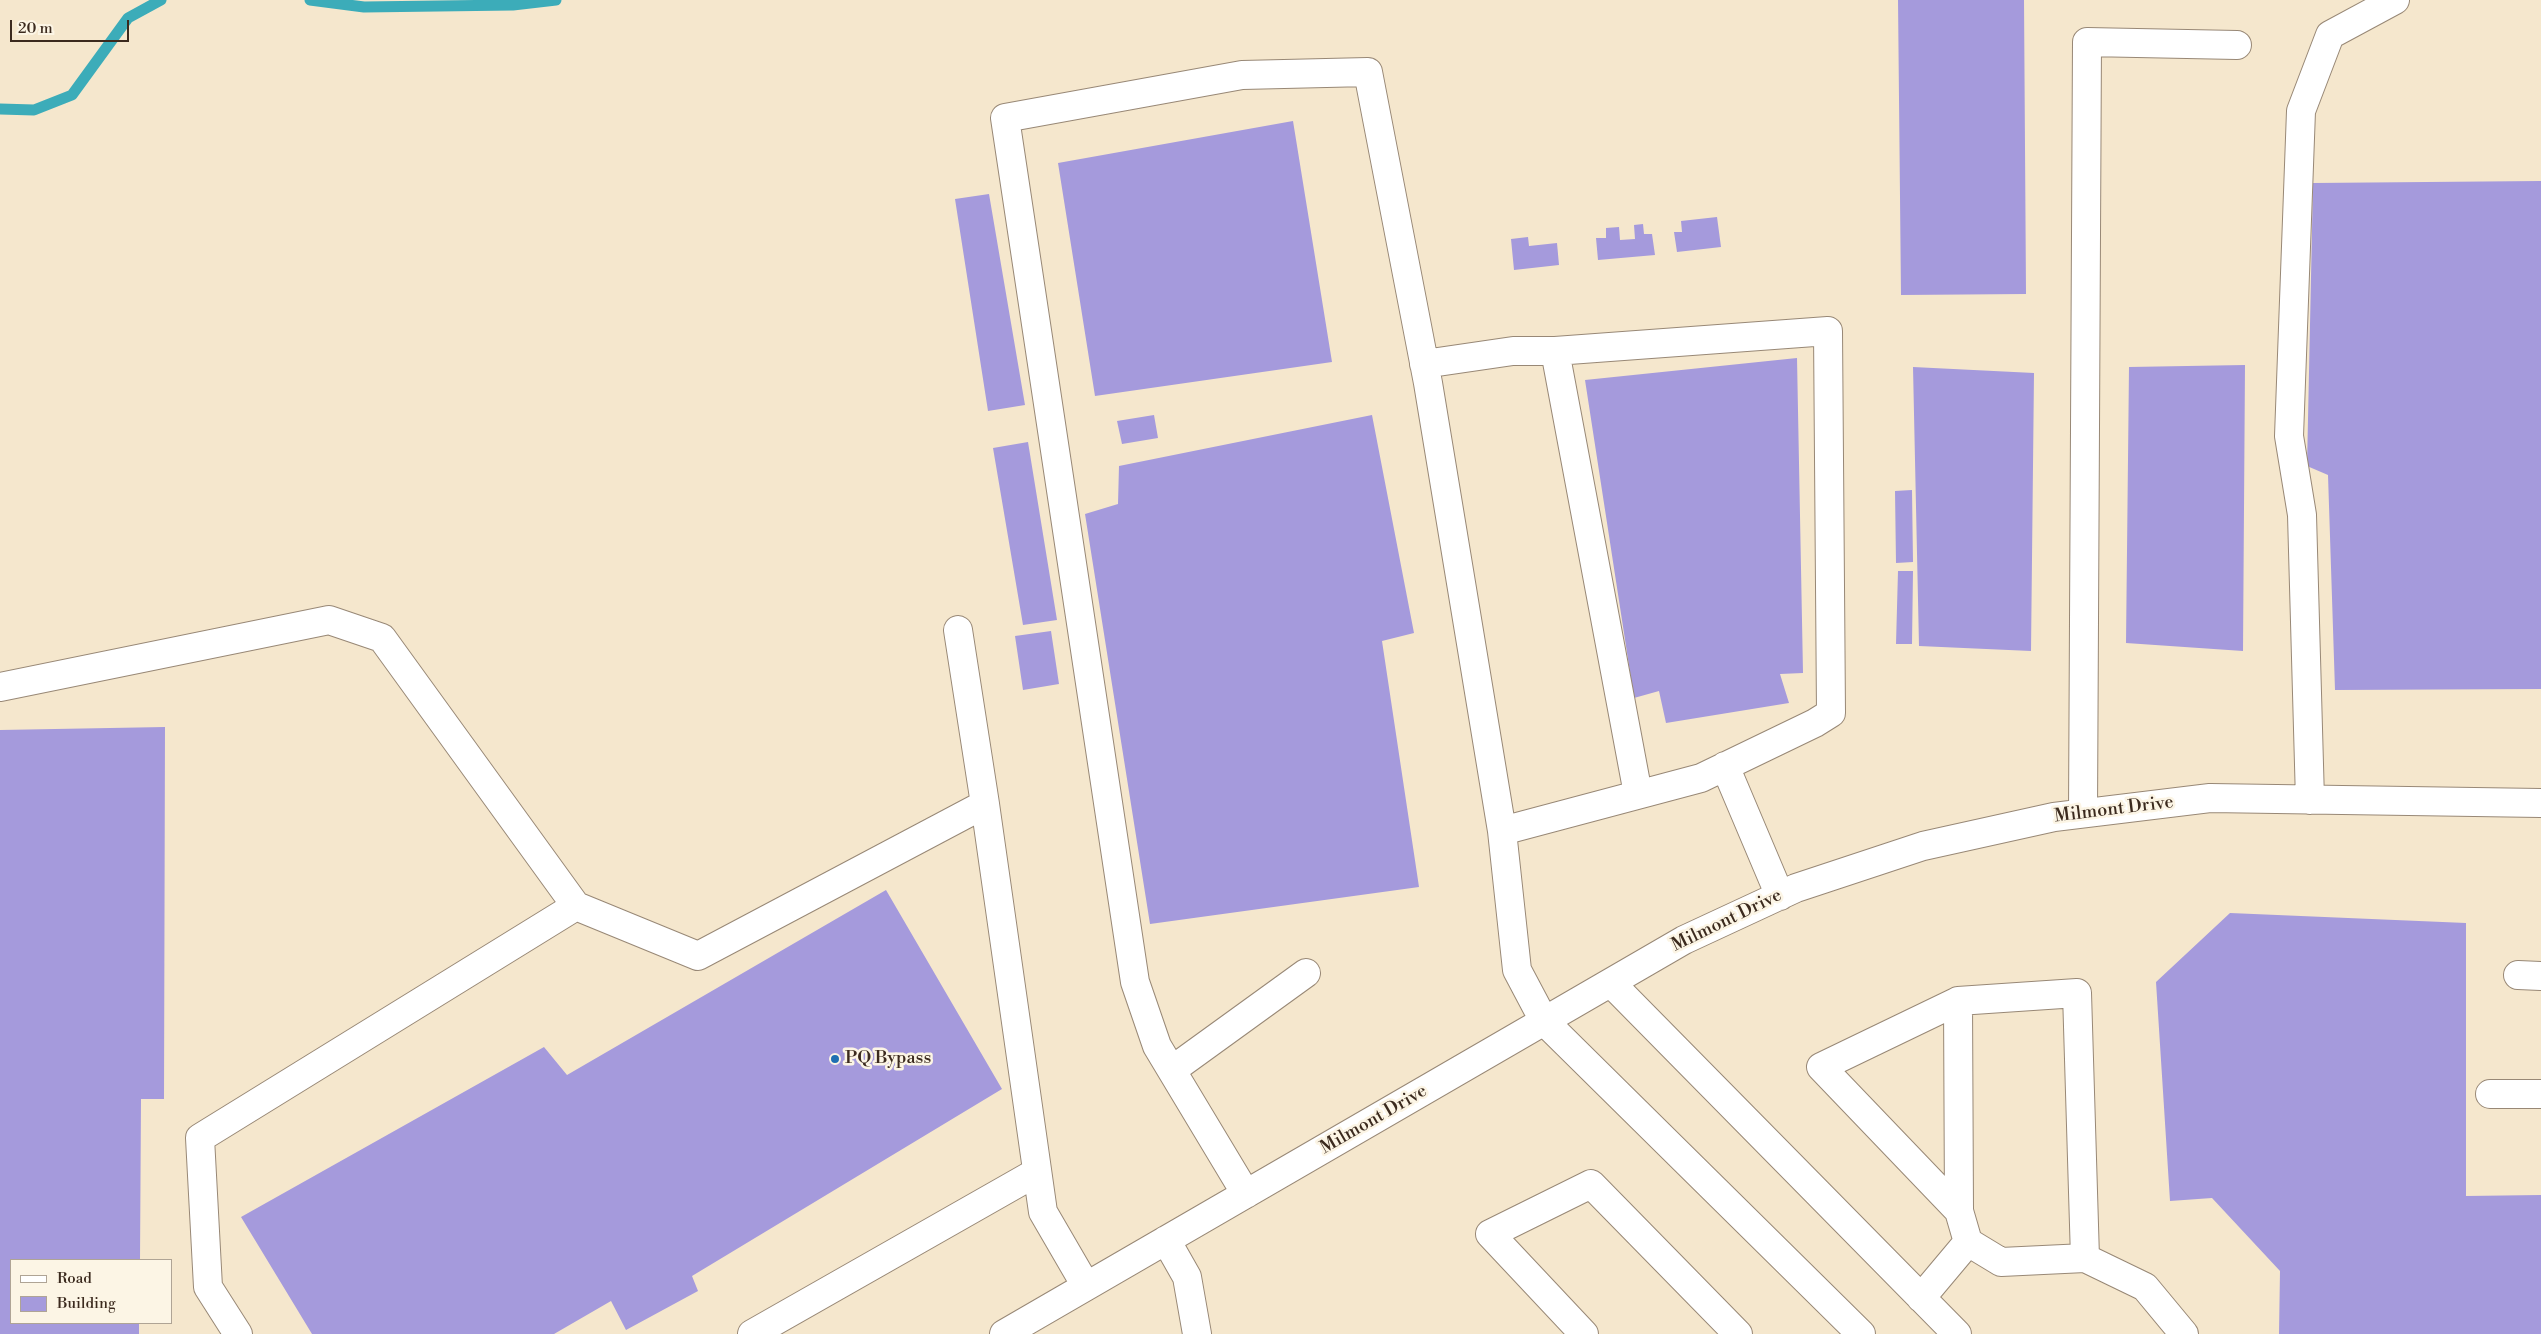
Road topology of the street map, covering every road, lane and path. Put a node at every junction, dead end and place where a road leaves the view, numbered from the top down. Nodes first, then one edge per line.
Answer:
1 (2395, 0) edge
2 (2237, 45) dead end
3 (1555, 351) junction
4 (1424, 364) junction
5 (958, 630) dead end
6 (0, 687) edge
7 (1725, 766) junction
8 (1638, 794) junction
9 (2310, 800) junction
10 (2541, 803) edge
11 (985, 804) junction
12 (2083, 813) junction
13 (1502, 831) junction
14 (1780, 896) junction
15 (576, 906) junction
16 (1306, 973) dead end
17 (1611, 983) junction
18 (1958, 1001) junction
19 (1544, 1021) junction
20 (1172, 1070) junction
21 (2490, 1094) dead end
22 (2541, 1094) edge
23 (1037, 1172) junction
24 (1246, 1194) junction
25 (1959, 1211) junction
26 (1166, 1240) junction
27 (1968, 1242) junction
28 (2085, 1258) junction
29 (1086, 1286) junction
30 (1921, 1298) junction
31 (1040, 1325) edge
32 (238, 1334) edge
33 (752, 1334) edge
34 (1004, 1334) edge
35 (1197, 1334) edge
36 (1584, 1334) edge
37 (1738, 1334) edge
38 (1861, 1334) edge
39 (1957, 1334) edge
40 (2184, 1334) edge

1 - 9 street
2 - 12 street
3 - 4 street
3 - 7 street
3 - 8 street
4 - 13 street
4 - 20 street
5 - 11 street
6 - 15 street
7 - 8 street
7 - 14 street
8 - 13 street
9 - 10 street, Milmont Drive
9 - 12 street, Milmont Drive
11 - 15 street
11 - 23 street
12 - 14 street, Milmont Drive
13 - 19 street
14 - 17 street, Milmont Drive
15 - 32 street
16 - 20 street
17 - 19 street, Milmont Drive
17 - 30 street
18 - 25 street
18 - 25 street
18 - 28 street
19 - 24 street, Milmont Drive
19 - 38 street
20 - 24 street
21 - 22 street
23 - 29 street
23 - 33 street
24 - 26 street, Milmont Drive
25 - 27 street
26 - 29 street, Milmont Drive
26 - 35 street
27 - 28 street
27 - 30 street
28 - 40 street
29 - 31 street, Milmont Drive
30 - 39 street
31 - 34 street, Milmont Drive
36 - 37 street

